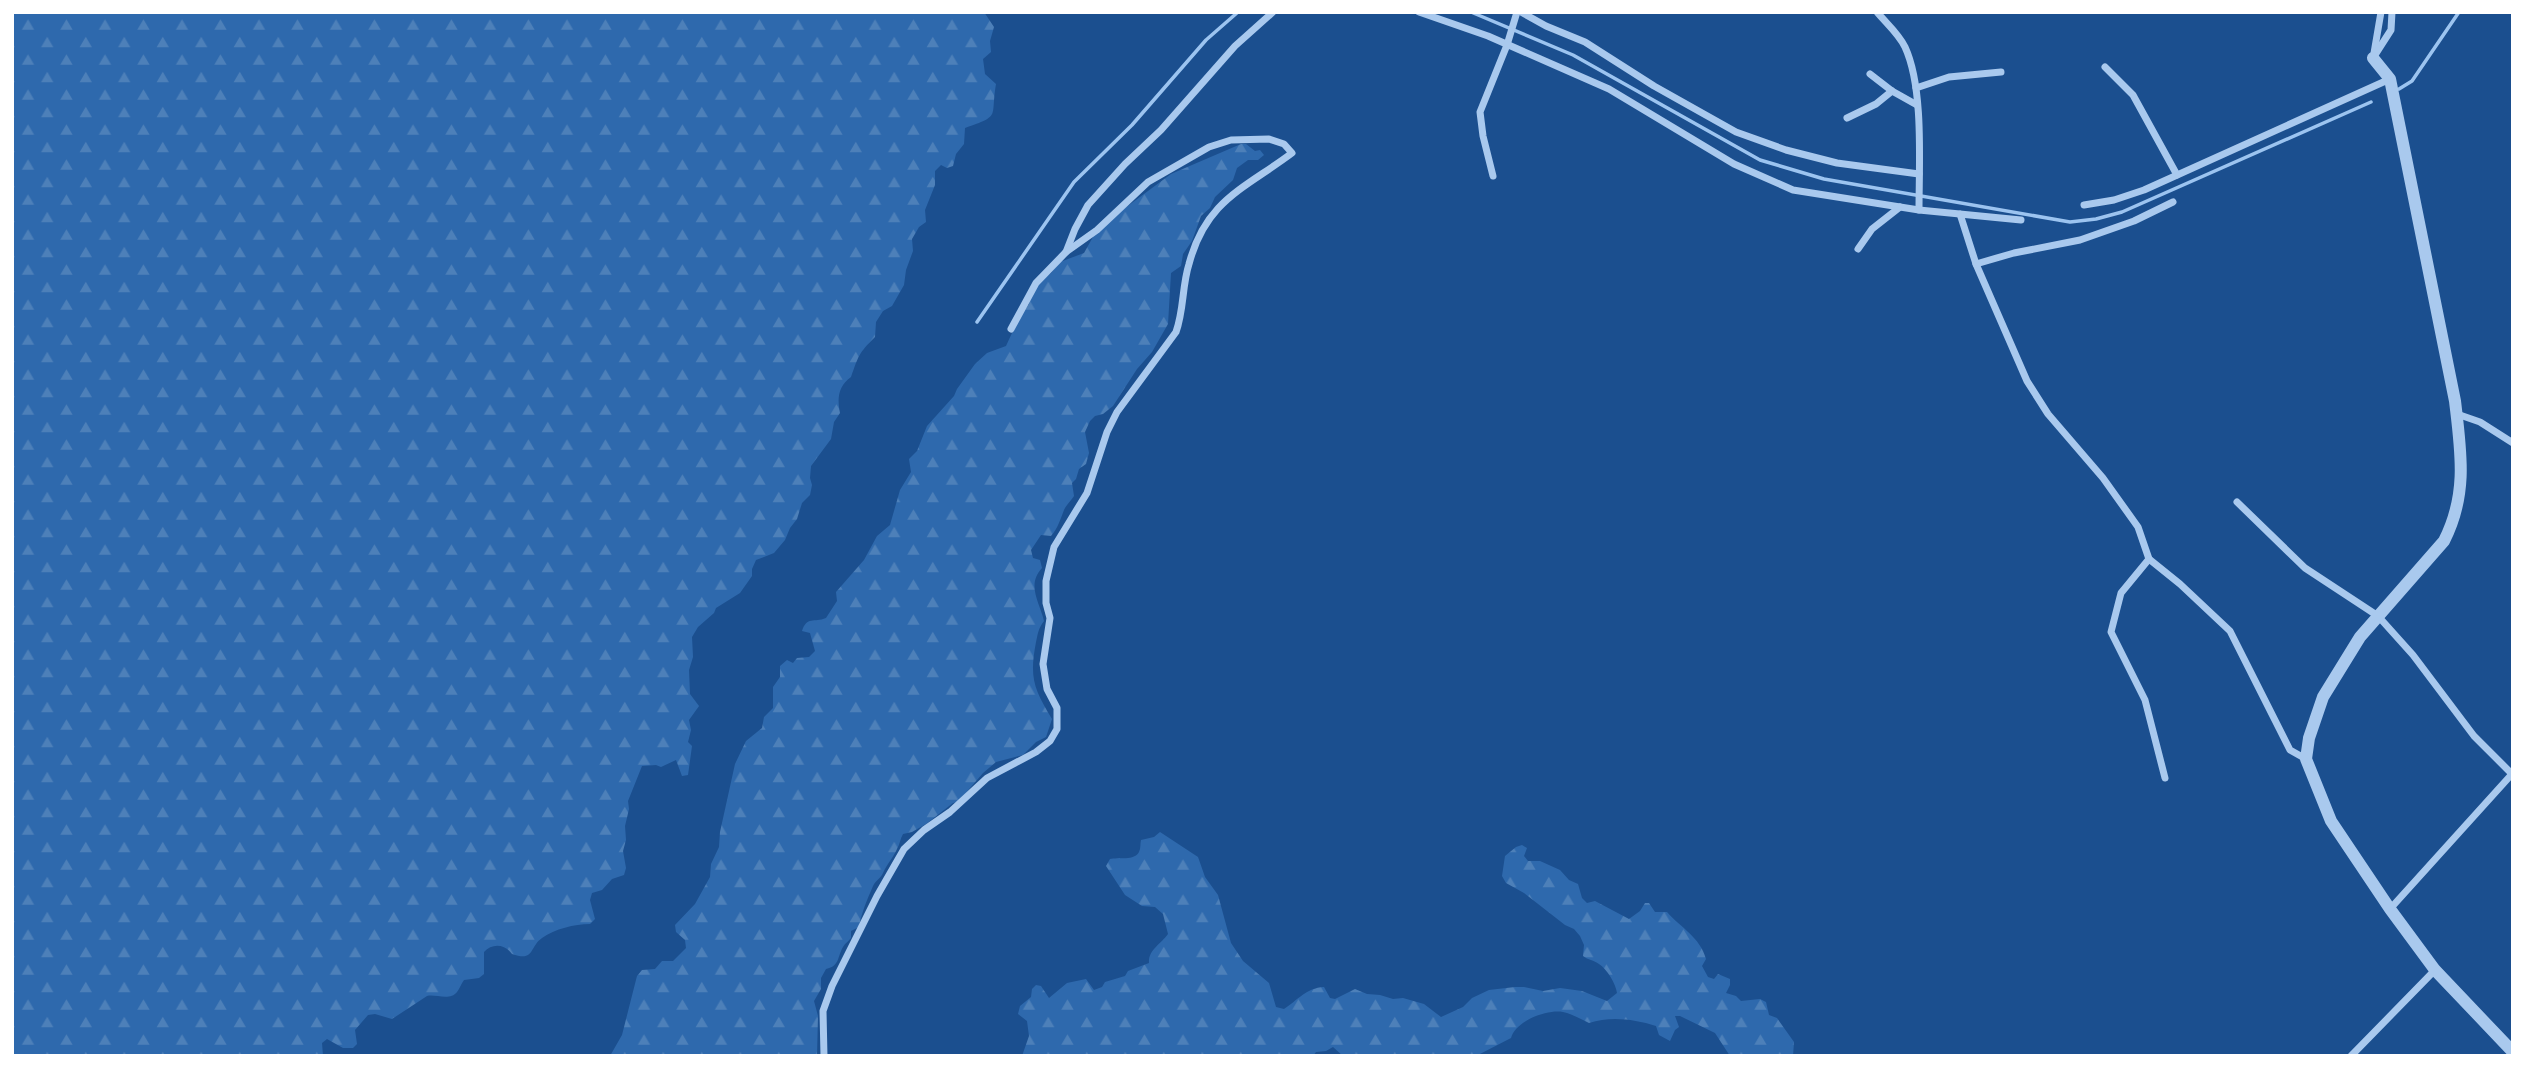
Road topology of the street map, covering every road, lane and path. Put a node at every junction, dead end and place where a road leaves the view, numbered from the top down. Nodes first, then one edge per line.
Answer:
1 (1273, 12) edge
2 (1419, 12) edge
3 (1519, 12) edge
4 (1877, 12) edge
5 (2381, 12) edge
6 (2392, 12) edge
7 (1507, 45) junction
8 (2373, 58) junction
9 (2105, 68) dead end
10 (2001, 72) dead end
11 (1870, 74) dead end
12 (2390, 79) junction
13 (1916, 88) junction
14 (1892, 91) junction
15 (1917, 105) junction
16 (1847, 118) dead end
17 (1919, 173) junction
18 (2177, 175) junction
19 (1493, 176) dead end
20 (2173, 202) dead end
21 (2084, 205) dead end
22 (1900, 207) junction
23 (1919, 210) junction
24 (1959, 214) junction
25 (2021, 220) dead end
26 (1858, 249) dead end
27 (1066, 252) junction
28 (1976, 264) junction
29 (1011, 329) dead end
30 (2456, 413) junction
31 (2513, 443) edge
32 (2237, 502) dead end
33 (2149, 559) junction
34 (2378, 616) junction
35 (2306, 759) junction
36 (2512, 775) edge
37 (2165, 778) dead end
38 (2390, 909) junction
39 (2435, 970) junction
40 (2513, 1052) edge
41 (824, 1056) edge
42 (2351, 1056) edge

1 - 27 street
2 - 7 street
3 - 7 street
3 - 17 street
4 - 13 street
5 - 8 street
6 - 8 street
7 - 19 street
7 - 22 street
8 - 12 street
9 - 18 street
10 - 13 street
11 - 14 street
12 - 18 street
12 - 30 street
13 - 15 street
14 - 15 street
14 - 16 street
15 - 17 street
17 - 23 street
18 - 21 street
20 - 28 street
22 - 23 street
22 - 26 street
23 - 24 street
24 - 25 street
24 - 28 street
27 - 29 street
27 - 41 street
28 - 33 street
30 - 31 street
30 - 34 street
32 - 34 street
33 - 35 street
33 - 37 street
34 - 35 street
34 - 36 street
35 - 38 street
36 - 38 street
38 - 39 street
39 - 40 street
39 - 42 street

